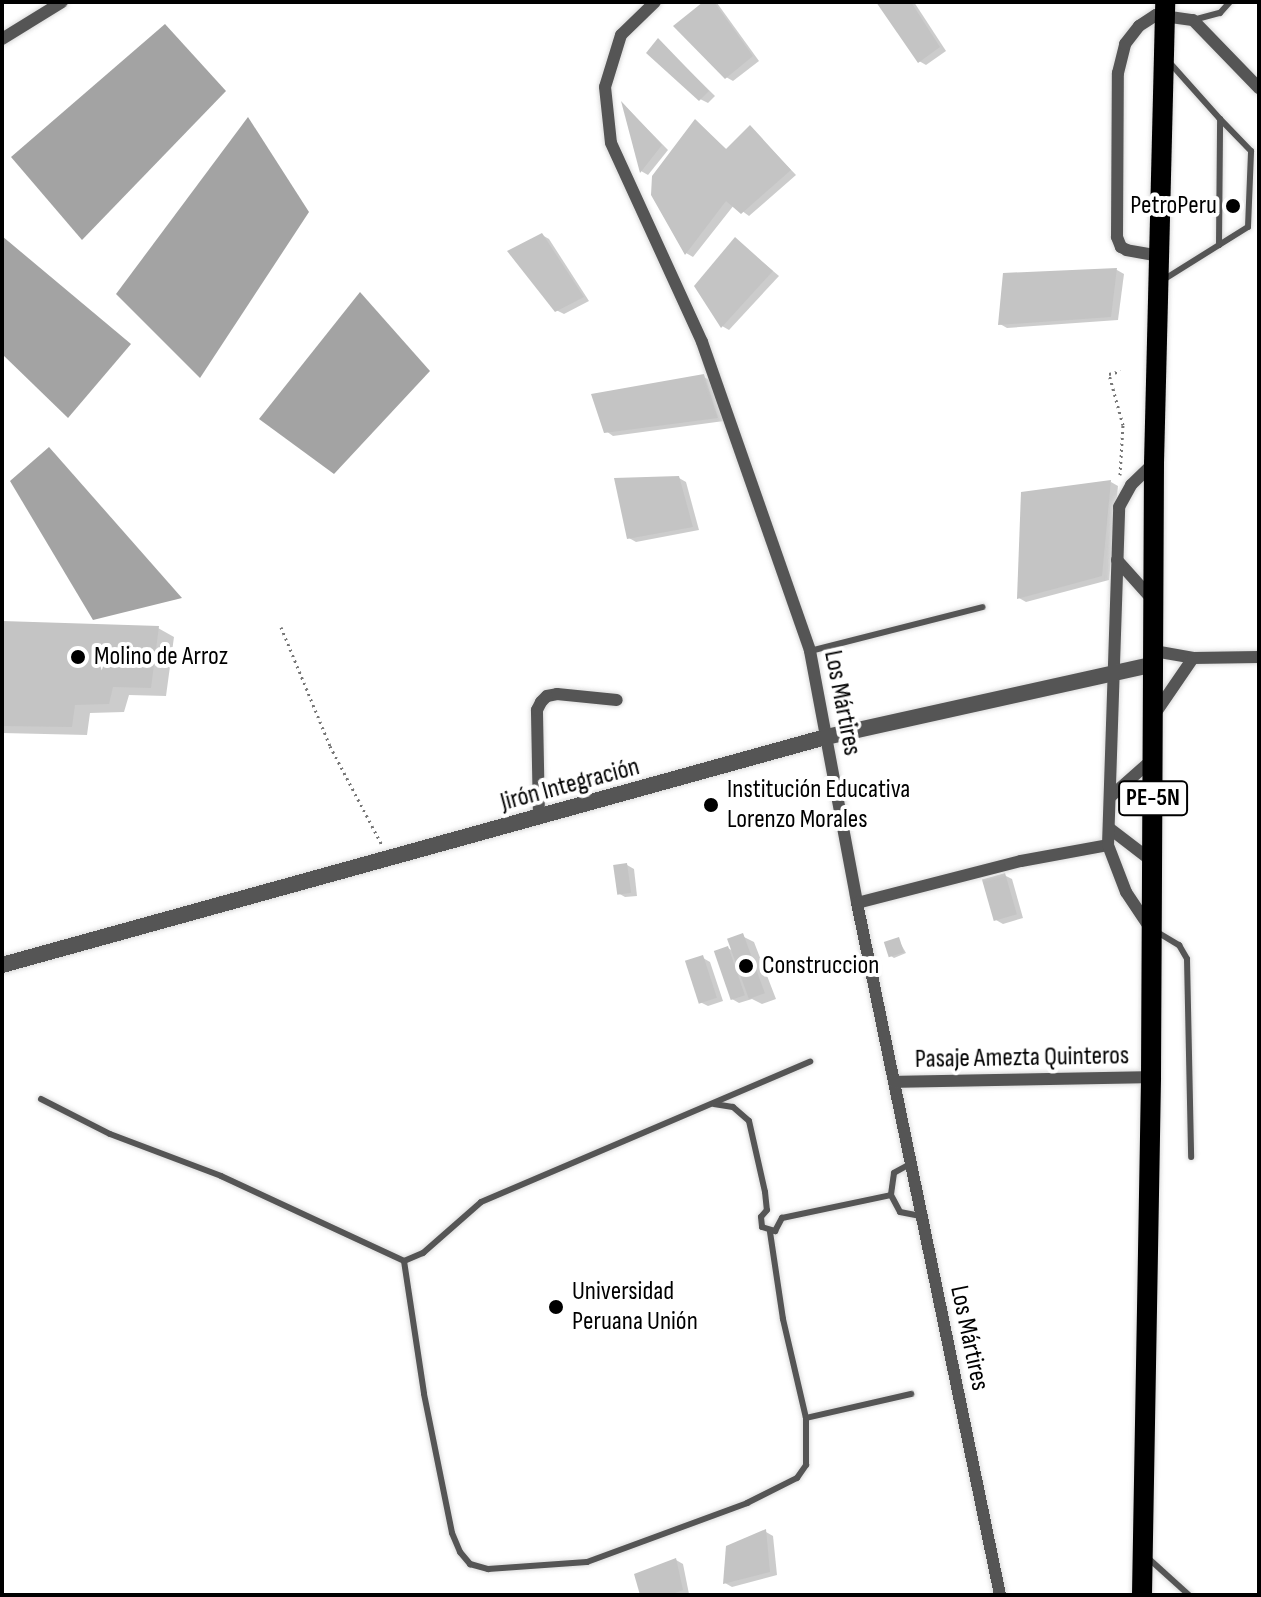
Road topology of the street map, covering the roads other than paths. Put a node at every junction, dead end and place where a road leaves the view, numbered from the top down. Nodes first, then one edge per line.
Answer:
1 (62, 2) edge
2 (655, 2) edge
3 (1230, 2) edge
4 (1164, 9) edge
5 (1193, 20) junction
6 (2, 39) edge
7 (1164, 56) junction
8 (1259, 88) edge
9 (1220, 119) junction
10 (1219, 245) junction
11 (1160, 256) junction
12 (1160, 282) junction
13 (1154, 463) junction
14 (1117, 560) junction
15 (1155, 601) junction
16 (982, 607) dead end
17 (810, 651) junction
18 (1259, 657) edge
19 (1154, 658) junction
20 (1193, 658) junction
21 (1113, 674) junction
22 (617, 700) dead end
23 (1154, 715) junction
24 (826, 737) junction
25 (1153, 759) junction
26 (1110, 797) junction
27 (539, 817) junction
28 (1109, 828) junction
29 (1108, 845) junction
30 (1152, 861) junction
31 (857, 903) junction
32 (1151, 929) junction
33 (2, 965) edge
34 (810, 1062) dead end
35 (1151, 1077) junction
36 (894, 1082) junction
37 (41, 1099) dead end
38 (710, 1103) junction
39 (1191, 1157) dead end
40 (910, 1164) junction
41 (891, 1195) junction
42 (767, 1210) junction
43 (921, 1216) junction
44 (782, 1218) junction
45 (770, 1232) junction
46 (404, 1261) junction
47 (911, 1394) dead end
48 (806, 1418) junction
49 (1143, 1553) junction
50 (1177, 1582) junction
51 (1000, 1595) edge
52 (1142, 1595) edge
53 (1177, 1595) edge
54 (1189, 1595) edge

1 - 6 street
2 - 17 street, Los Mártires
3 - 5 lane
4 - 5 street
4 - 7 main road, PE-5N
4 - 11 street
5 - 8 street
7 - 9 lane
7 - 11 main road, PE-5N
9 - 10 lane
9 - 10 lane
10 - 12 lane
11 - 12 main road, PE-5N
12 - 13 main road, PE-5N
13 - 14 street
13 - 15 main road, PE-5N
14 - 15 street
14 - 21 street
15 - 19 main road, PE-5N
16 - 17 lane
17 - 24 street, Los Mártires
18 - 20 street
19 - 20 street
19 - 21 street, Jirón Integración
19 - 23 main road, PE-5N
20 - 23 street
21 - 24 street, Jirón Integración
21 - 26 street
22 - 27 street
23 - 25 main road, PE-5N
24 - 27 street, Jirón Integración
24 - 31 street, Los Mártires
25 - 26 street
25 - 30 main road, PE-5N
26 - 28 street
27 - 33 street, Jirón Integración
28 - 29 street
28 - 30 street
29 - 31 street
29 - 32 street
30 - 32 main road, PE-5N
31 - 36 street, Los Mártires
32 - 35 main road, PE-5N
32 - 39 lane
34 - 38 lane
35 - 36 street, Pasaje Amezta Quinteros
35 - 49 main road, PE-5N
36 - 40 street, Los Mártires
37 - 46 lane
38 - 42 lane
38 - 46 lane
40 - 41 lane
40 - 43 street, Los Mártires
41 - 43 lane
41 - 44 lane
42 - 44 lane
42 - 45 lane
43 - 51 street, Los Mártires
44 - 45 lane
45 - 48 lane
46 - 48 lane
47 - 48 lane
49 - 50 lane
49 - 52 main road, PE-5N
50 - 53 lane
50 - 54 lane

